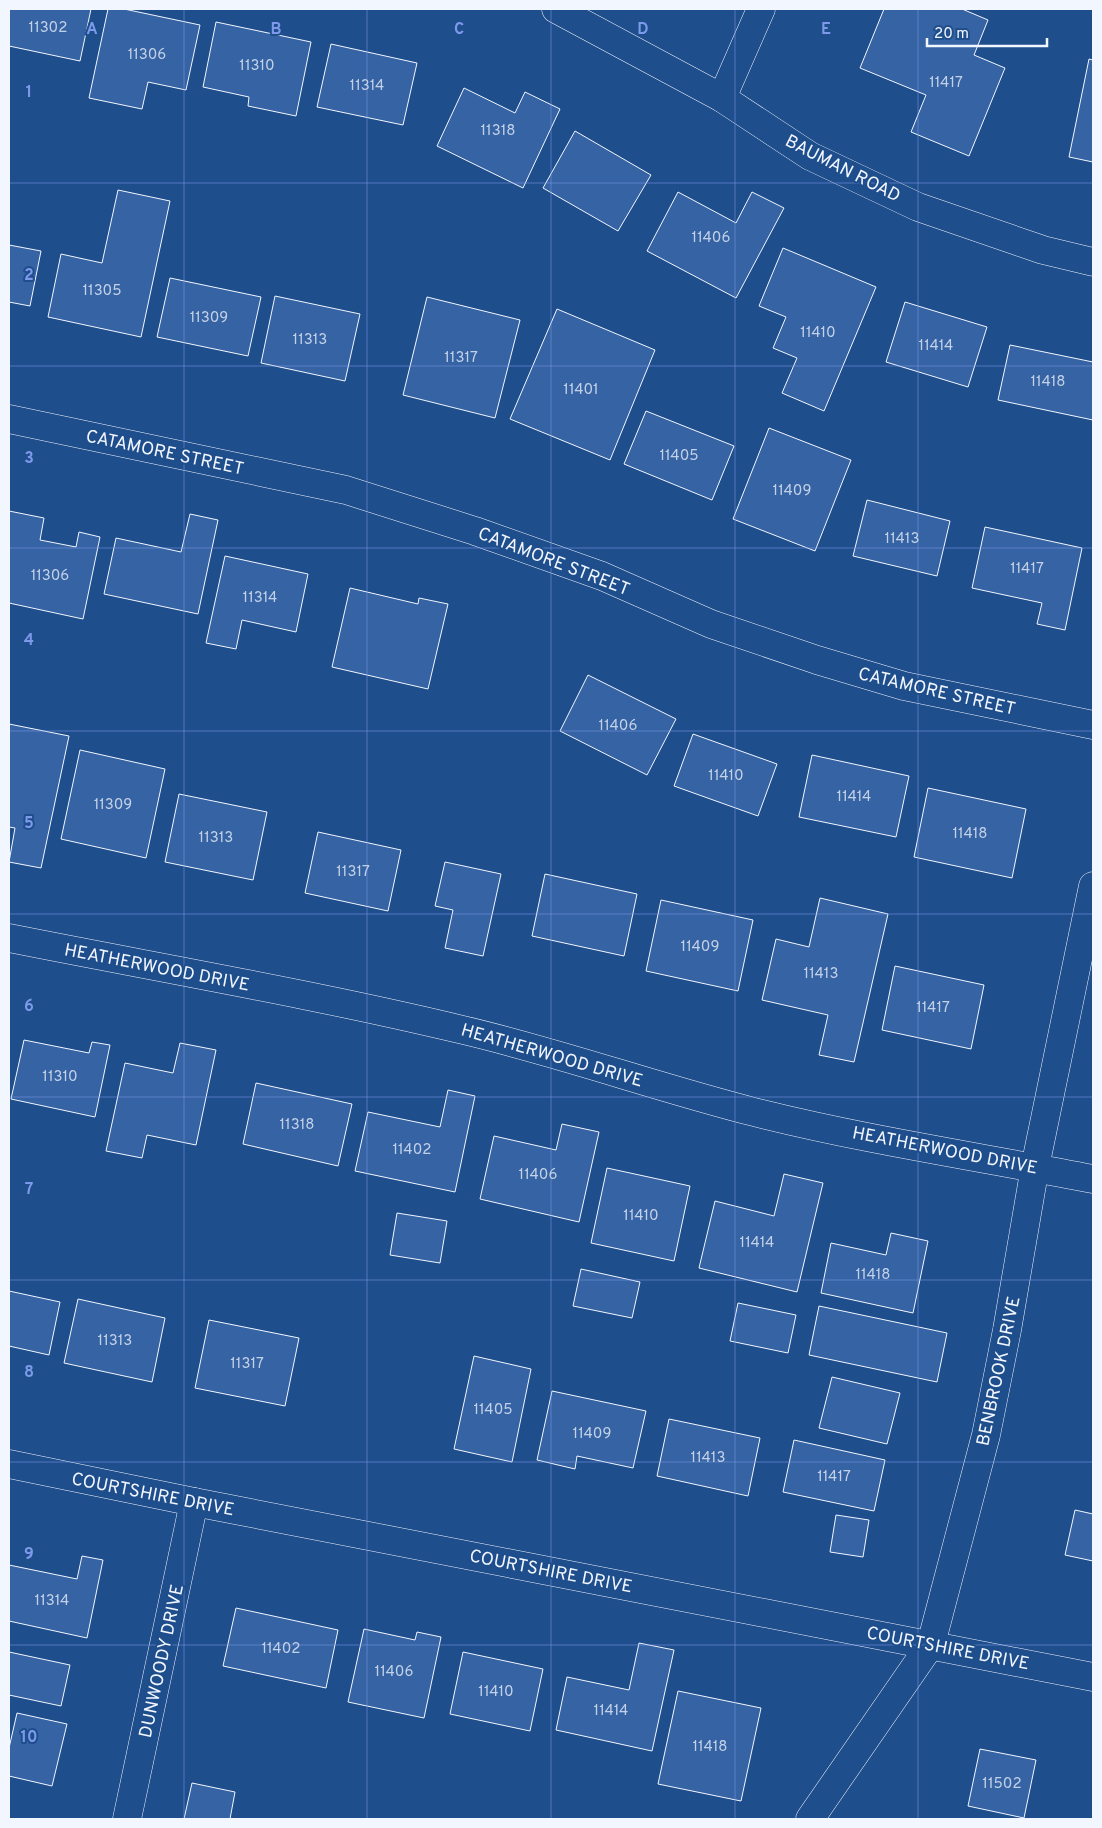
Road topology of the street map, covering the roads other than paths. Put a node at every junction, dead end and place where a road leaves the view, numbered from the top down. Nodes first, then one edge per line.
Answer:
1 (556, 9) edge
2 (761, 9) edge
3 (722, 98) junction
4 (1093, 262) edge
5 (9, 419) edge
6 (1093, 725) edge
7 (1093, 886) edge
8 (9, 938) edge
9 (1035, 1168) junction
10 (1093, 1178) edge
11 (9, 1464) edge
12 (194, 1502) junction
13 (930, 1644) junction
14 (1093, 1677) edge
15 (127, 1819) edge
16 (810, 1819) edge

1 - 3 street, BAUMAN ROAD
2 - 3 street
3 - 4 street, BAUMAN ROAD
5 - 6 street, CATAMORE STREET
7 - 9 street, BENBROOK DRIVE
8 - 9 street, HEATHERWOOD DRIVE
9 - 10 street, HEATHERWOOD DRIVE
9 - 13 street, BENBROOK DRIVE
11 - 12 street, COURTSHIRE DRIVE
12 - 13 street, COURTSHIRE DRIVE
12 - 15 street, DUNWOODY DRIVE
13 - 14 street, COURTSHIRE DRIVE
13 - 16 street, BENBROOK DRIVE

